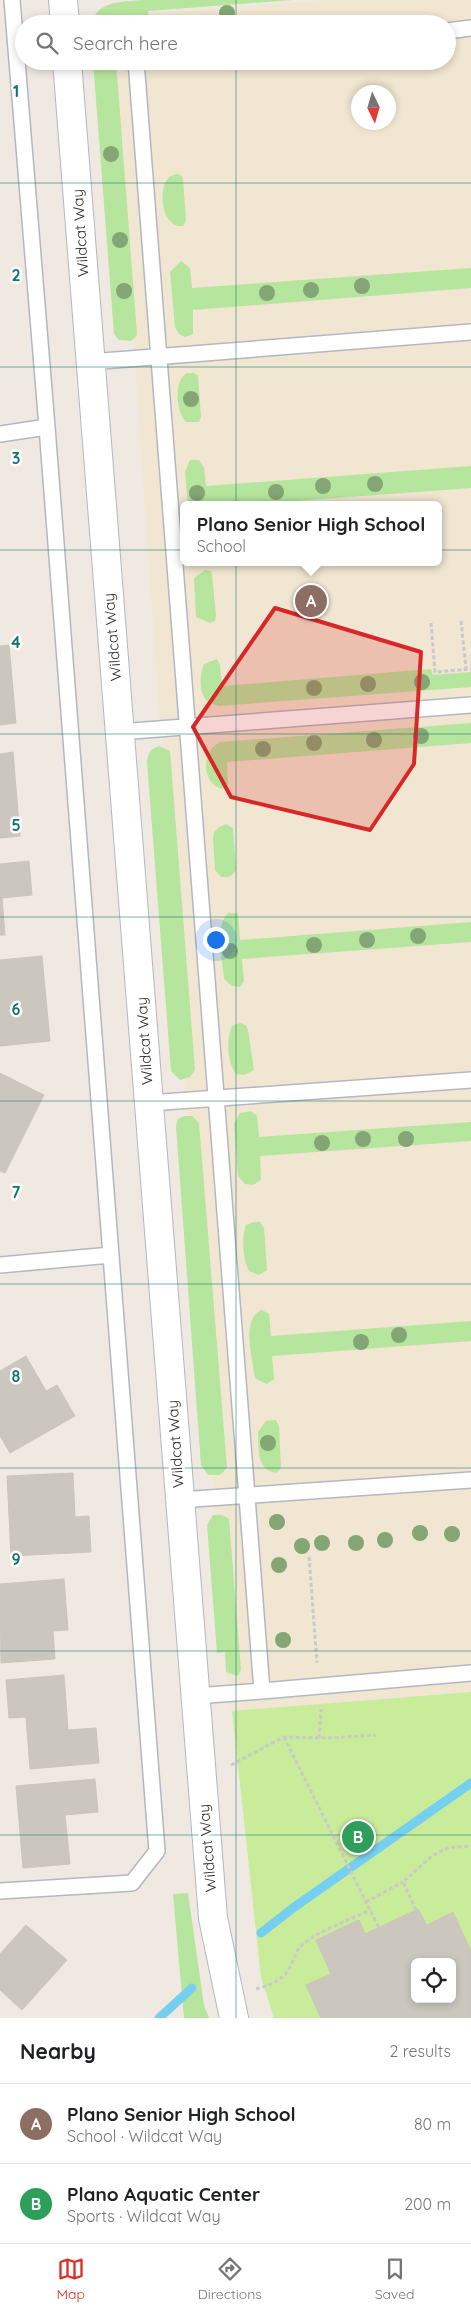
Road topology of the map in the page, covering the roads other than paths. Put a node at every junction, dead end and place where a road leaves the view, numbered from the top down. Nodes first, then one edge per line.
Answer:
1 (12, 0) edge
2 (63, 0) edge
3 (64, 15) edge
4 (471, 28) edge
5 (456, 29) edge
6 (15, 37) edge
7 (18, 70) edge
8 (68, 70) edge
9 (137, 70) edge
10 (471, 332) edge
11 (159, 356) junction
12 (90, 362) junction
13 (47, 427) junction
14 (0, 434) edge
15 (471, 705) edge
16 (187, 727) junction
17 (119, 732) junction
18 (471, 1080) edge
19 (216, 1099) junction
20 (148, 1103) junction
21 (111, 1255) junction
22 (0, 1265) edge
23 (471, 1480) edge
24 (246, 1495) junction
25 (179, 1500) junction
26 (471, 1673) edge
27 (262, 1691) junction
28 (195, 1696) junction
29 (0, 1892) edge
30 (234, 2018) edge

1 - 6 lane
2 - 3 street
4 - 5 lane
7 - 13 lane
8 - 12 street, Wildcat Way
9 - 11 lane
10 - 11 lane
11 - 12 lane
11 - 16 lane
12 - 17 street, Wildcat Way
13 - 14 lane
13 - 21 lane
15 - 16 lane
16 - 17 lane
16 - 19 lane
17 - 20 street, Wildcat Way
18 - 19 lane
19 - 20 lane
19 - 24 lane
20 - 25 street, Wildcat Way
21 - 22 lane
21 - 29 lane
23 - 24 lane
24 - 25 lane
24 - 27 lane
25 - 28 street, Wildcat Way
26 - 27 lane
27 - 28 lane
28 - 30 street, Wildcat Way

